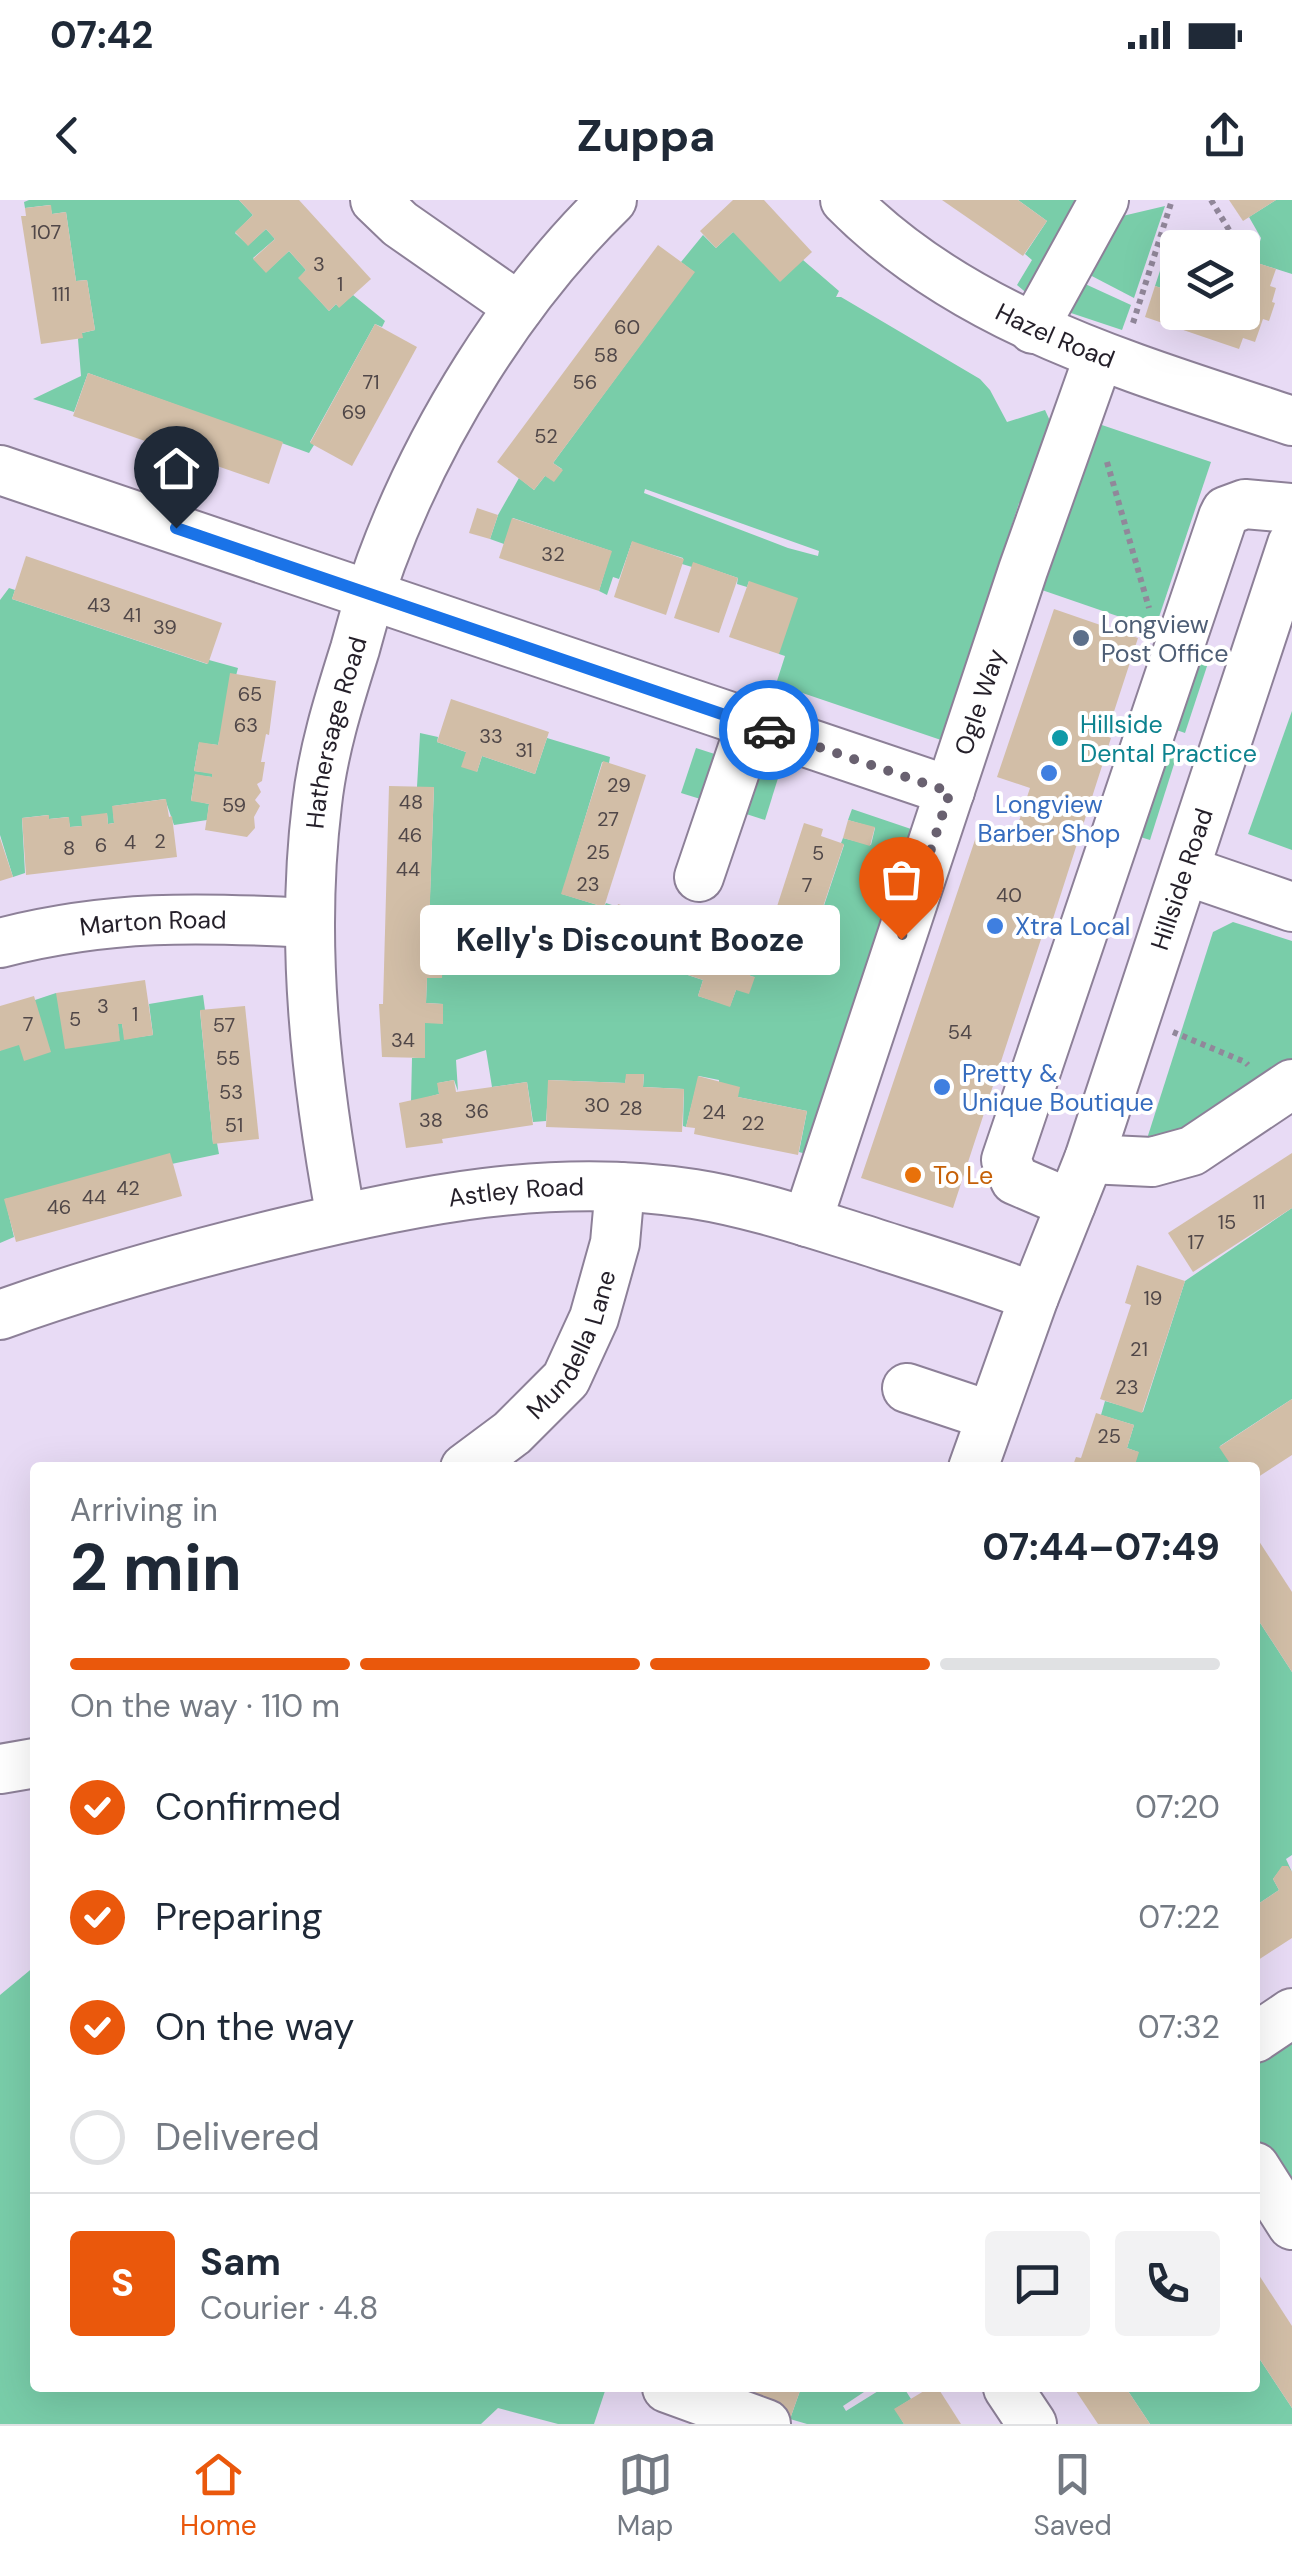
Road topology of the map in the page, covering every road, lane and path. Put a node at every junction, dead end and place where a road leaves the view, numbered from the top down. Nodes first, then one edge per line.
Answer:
1 (376, 200) edge
2 (612, 200) edge
3 (845, 200) edge
4 (1104, 200) edge
5 (1172, 200) edge
6 (1211, 200) edge
7 (1229, 230) edge
8 (520, 307) junction
9 (1033, 328) junction
10 (1116, 341) junction
11 (1292, 421) edge
12 (1106, 460) dead end
13 (0, 470) edge
14 (1292, 508) edge
15 (1288, 571) edge
16 (372, 593) junction
17 (1149, 610) dead end
18 (751, 724) junction
19 (950, 792) junction
20 (1187, 871) junction
21 (700, 877) dead end
22 (1292, 906) edge
23 (309, 923) junction
24 (0, 943) edge
25 (1172, 1032) dead end
26 (1272, 1079) edge
27 (1090, 1159) junction
28 (620, 1187) junction
29 (1070, 1204) junction
30 (341, 1218) junction
31 (807, 1222) junction
32 (1034, 1297) junction
33 (0, 1315) edge
34 (907, 1388) dead end
35 (991, 1416) junction
36 (473, 1462) edge
37 (975, 1462) edge
38 (30, 1764) edge
39 (0, 1768) edge
40 (1292, 2013) edge
41 (1260, 2035) edge
42 (1260, 2176) edge
43 (1292, 2225) edge
44 (664, 2392) edge
45 (676, 2392) edge
46 (1011, 2392) edge
47 (652, 2424) edge
48 (766, 2424) edge
49 (1032, 2424) edge

1 - 8 street
2 - 8 street, Hathersage Road
3 - 9 street, Hazel Road
4 - 9 street
5 - 10 path
6 - 7 path
8 - 16 street, Hathersage Road
9 - 10 street, Hazel Road
10 - 11 street, Hazel Road
10 - 19 street, Ogle Way
12 - 17 path
13 - 16 street
14 - 29 street
15 - 20 street, Hillside Road
16 - 18 street
16 - 23 street, Hathersage Road
18 - 19 street
18 - 21 street
19 - 31 street, Ogle Way
20 - 22 street
20 - 27 street, Hillside Road
23 - 24 street, Marton Road
23 - 30 street, Hathersage Road
25 - 26 path
26 - 27 street
27 - 29 street, Hillside Road
28 - 30 street, Astley Road
28 - 31 street, Astley Road
28 - 36 street, Mundella Lane
29 - 32 street, Hillside Road
30 - 33 street, Astley Road
31 - 32 street, Astley Road
32 - 35 street, Hillside Road
34 - 35 street
35 - 37 street, Hillside Road
38 - 39 street
40 - 41 street
42 - 43 street
44 - 47 street
45 - 48 street
46 - 49 street

